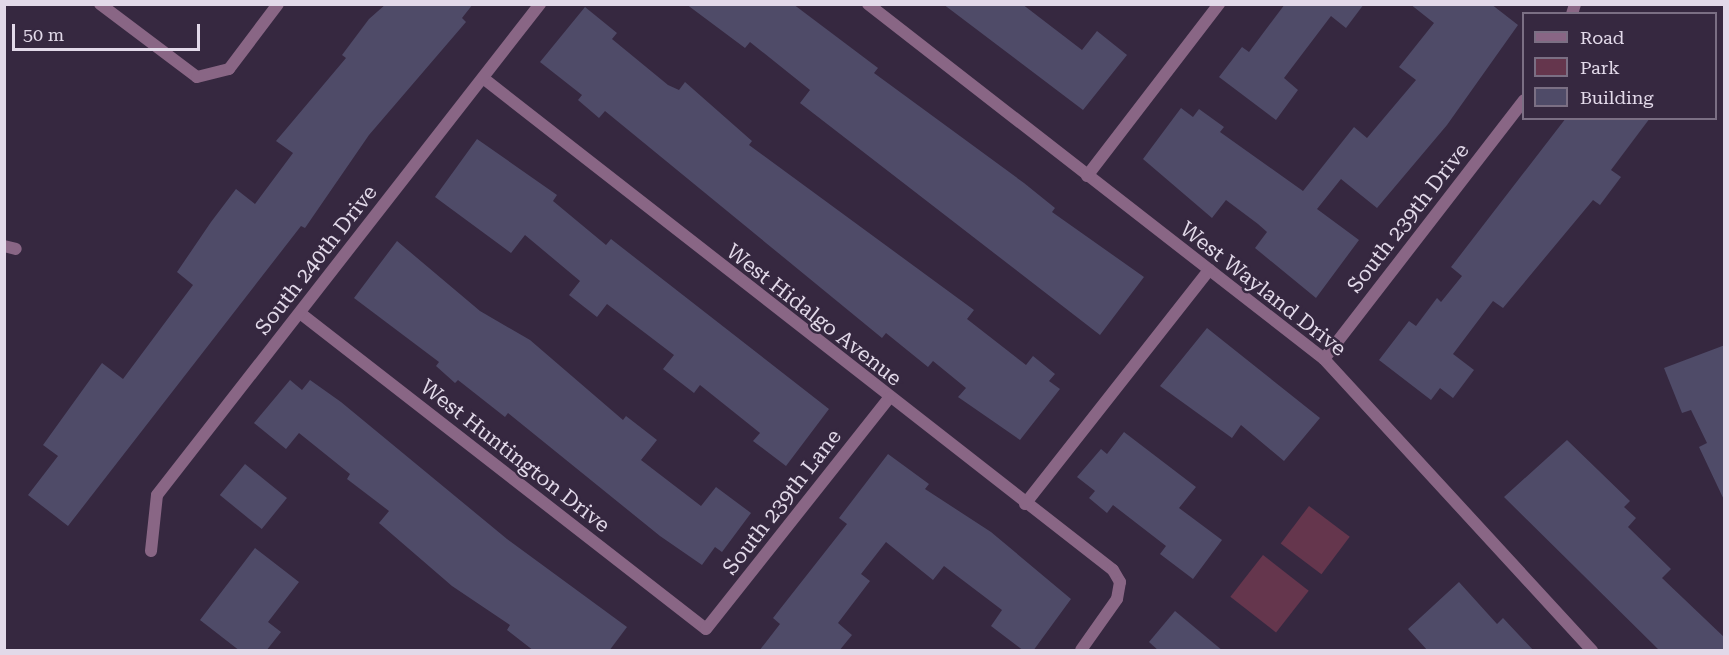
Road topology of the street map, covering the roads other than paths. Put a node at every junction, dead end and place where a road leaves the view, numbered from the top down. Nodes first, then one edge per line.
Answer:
1 (100, 4) edge
2 (278, 4) edge
3 (540, 4) edge
4 (868, 4) edge
5 (1219, 4) edge
6 (483, 78) junction
7 (1522, 103) edge
8 (1087, 176) junction
9 (1209, 270) junction
10 (300, 312) junction
11 (1324, 359) junction
12 (889, 398) junction
13 (1025, 504) junction
14 (151, 551) dead end
15 (706, 629) joint
16 (1081, 651) edge
17 (1592, 651) edge

1 - 2 street
3 - 6 street, South 240th Drive
4 - 8 street, West Wayland Drive
5 - 8 street
6 - 10 street, South 240th Drive
6 - 12 street, West Hidalgo Avenue
7 - 11 street, South 239th Drive
8 - 9 street, West Wayland Drive
9 - 11 street, West Wayland Drive
9 - 13 street
10 - 14 street, South 240th Drive
10 - 15 street, West Huntington Drive
11 - 17 street, West Wayland Drive
12 - 13 street, West Hidalgo Avenue
12 - 15 street, South 239th Lane
13 - 16 street, West Hidalgo Avenue

